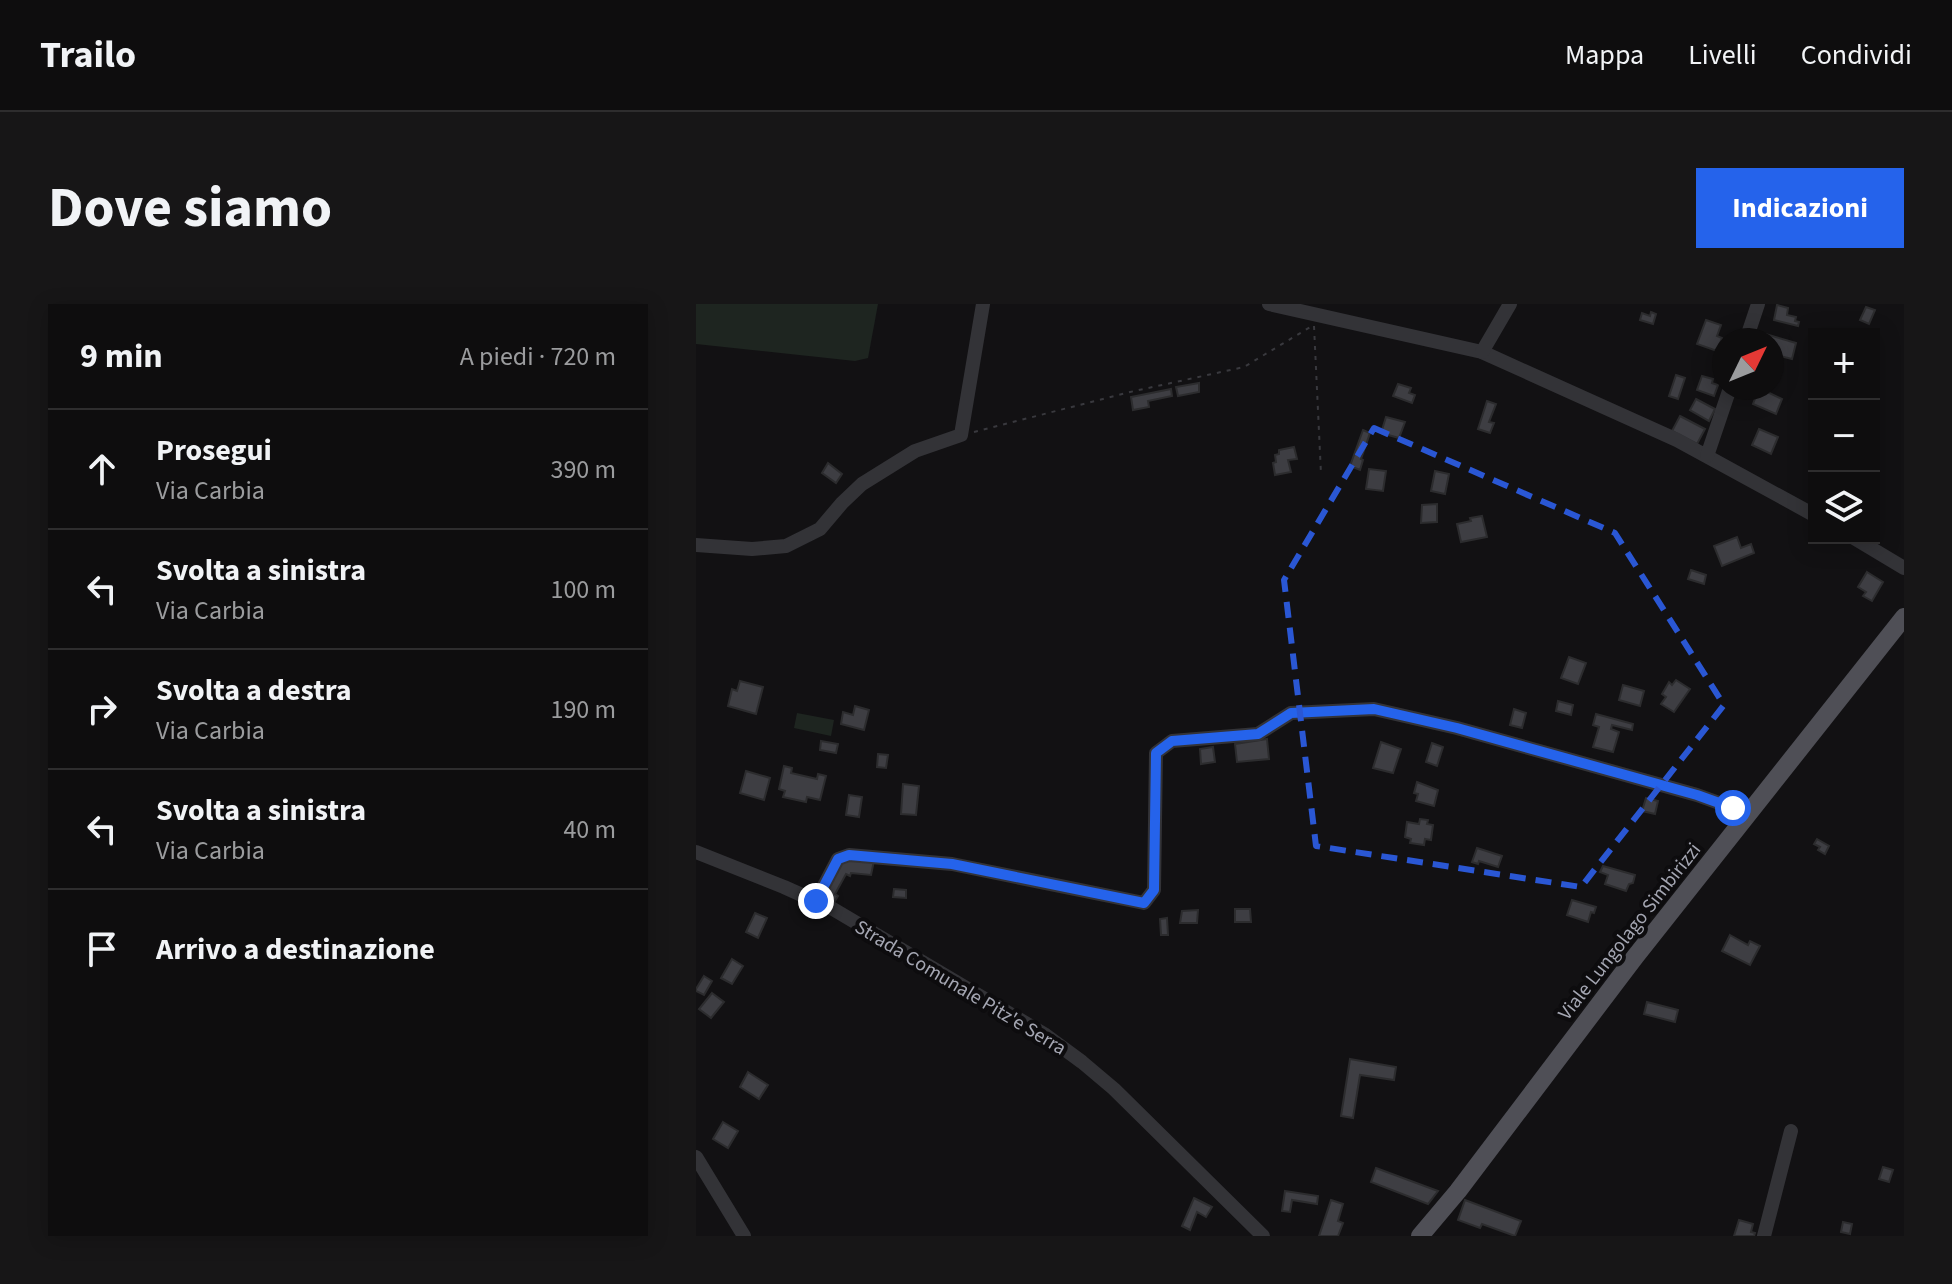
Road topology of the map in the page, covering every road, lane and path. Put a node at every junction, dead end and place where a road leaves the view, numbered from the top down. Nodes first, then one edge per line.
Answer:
1 (983, 304) edge
2 (1269, 304) edge
3 (1510, 304) edge
4 (1758, 304) edge
5 (1750, 328) edge
6 (1482, 352) junction
7 (1726, 400) edge
8 (961, 435) junction
9 (1707, 456) junction
10 (1321, 474) dead end
11 (1808, 512) edge
12 (1864, 544) edge
13 (696, 545) edge
14 (1904, 568) edge
15 (1904, 617) edge
16 (1746, 818) junction
17 (696, 852) edge
18 (816, 901) junction
19 (1791, 1131) dead end
20 (696, 1157) edge
21 (744, 1236) edge
22 (1263, 1236) edge
23 (1420, 1236) edge
24 (1764, 1236) edge

1 - 8 street
2 - 6 street
3 - 6 street
4 - 5 street
6 - 9 street
7 - 9 street
8 - 10 path
8 - 13 street
9 - 11 street
12 - 14 street
15 - 16 main road, Viale Lungolago Simbirizzi
16 - 18 street
16 - 23 main road, Viale Lungolago Simbirizzi
17 - 18 street, Strada Comunale Pitz'e Serra
18 - 22 street, Strada Comunale Pitz'e Serra
19 - 24 street
20 - 21 street

